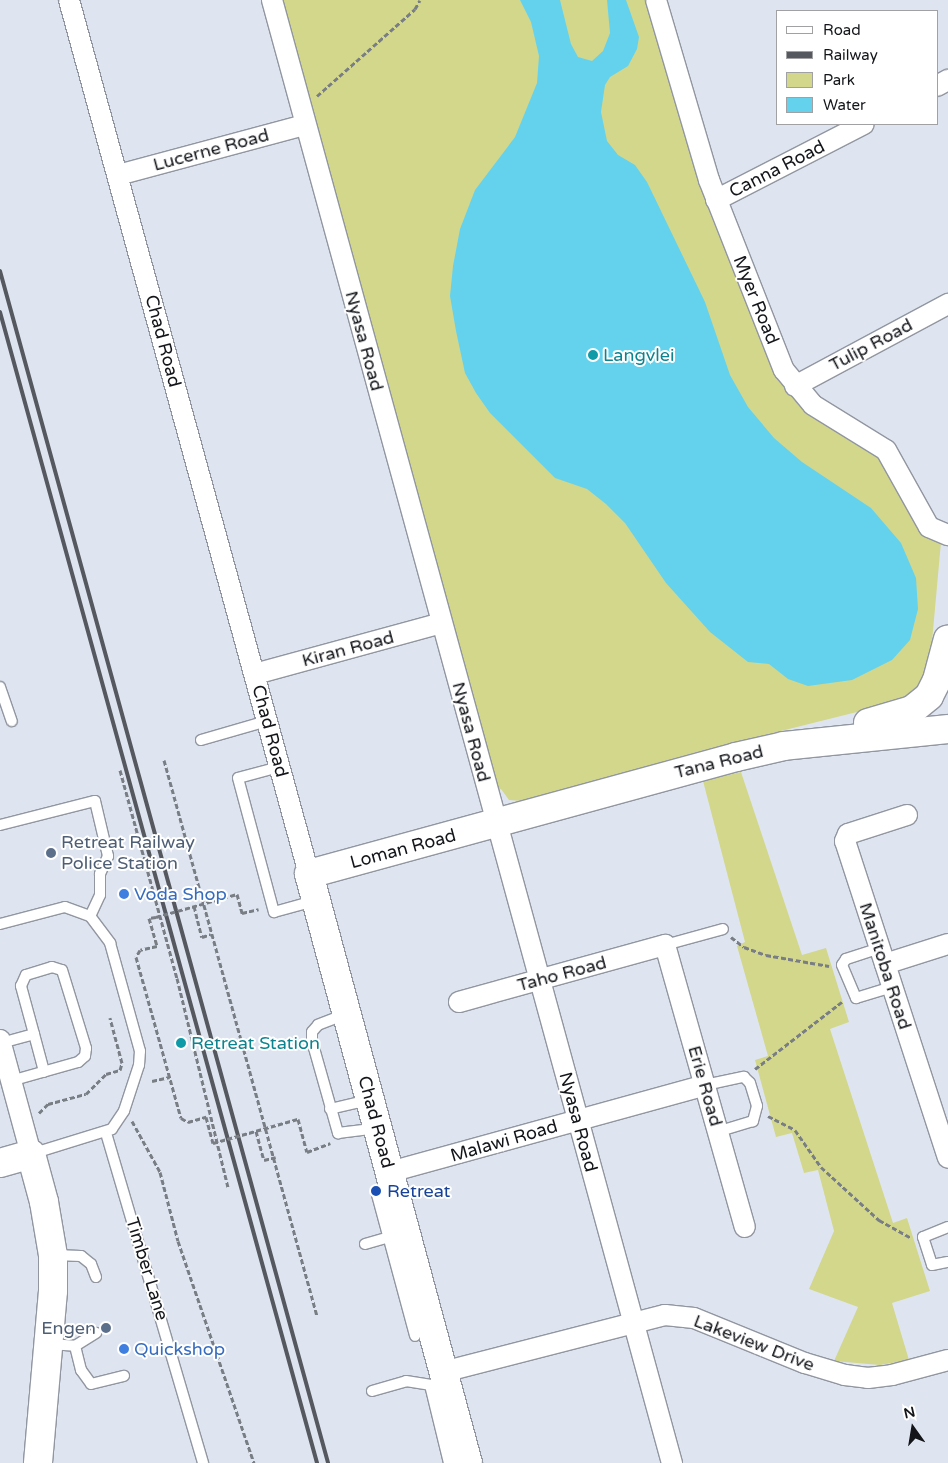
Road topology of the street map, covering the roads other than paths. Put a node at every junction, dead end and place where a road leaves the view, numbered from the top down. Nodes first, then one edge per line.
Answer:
1 (70, 0) edge
2 (272, 0) edge
3 (659, 1) edge
4 (304, 124) junction
5 (862, 125) edge
6 (118, 176) junction
7 (716, 200) junction
8 (948, 304) edge
9 (794, 386) junction
10 (948, 535) edge
11 (441, 623) junction
12 (948, 639) edge
13 (255, 674) junction
14 (0, 687) edge
15 (12, 721) dead end
16 (267, 721) junction
17 (948, 729) edge
18 (201, 740) dead end
19 (784, 746) junction
20 (280, 767) junction
21 (908, 815) dead end
22 (496, 824) junction
23 (0, 825) edge
24 (309, 874) junction
25 (316, 901) junction
26 (90, 916) junction
27 (0, 924) edge
28 (723, 929) road end
29 (948, 944) edge
30 (665, 945) junction
31 (882, 956) junction
32 (539, 980) junction
33 (892, 987) junction
34 (459, 1002) dead end
35 (347, 1014) junction
36 (34, 1034) junction
37 (0, 1042) edge
38 (44, 1072) junction
39 (11, 1081) junction
40 (705, 1085) junction
41 (370, 1099) junction
42 (330, 1110) junction
43 (578, 1120) junction
44 (378, 1127) junction
45 (718, 1132) junction
46 (106, 1133) junction
47 (31, 1154) junction
48 (948, 1158) edge
49 (0, 1163) edge
50 (383, 1182) junction
51 (745, 1227) dead end
52 (948, 1227) edge
53 (397, 1234) junction
54 (365, 1244) dead end
55 (53, 1255) junction
56 (948, 1262) edge
57 (96, 1277) dead end
58 (633, 1321) junction
59 (96, 1333) dead end
60 (415, 1336) dead end
61 (48, 1344) junction
62 (75, 1346) junction
63 (948, 1360) edge
64 (443, 1372) junction
65 (124, 1376) dead end
66 (372, 1391) dead end
67 (38, 1463) edge
68 (203, 1463) edge
69 (449, 1463) edge
70 (468, 1463) edge
71 (672, 1463) edge

1 - 6 street, Chad Road
2 - 4 street, Nyasa Road
3 - 7 street, Myer Road
4 - 6 street, Lucerne Road
4 - 11 street, Nyasa Road
5 - 7 street, Canna Road
6 - 13 street, Chad Road
7 - 9 street, Myer Road
8 - 9 street, Tulip Road
9 - 10 street, Myer Road
11 - 13 street, Kiran Road
11 - 22 street, Nyasa Road
12 - 19 street
13 - 16 street, Chad Road
14 - 15 lane
16 - 18 lane
16 - 20 street, Chad Road
17 - 19 street, Tana Road
19 - 22 street, Tana Road
20 - 24 street, Chad Road
20 - 25 lane
21 - 31 street, Manitoba Road
22 - 24 street, Loman Road
22 - 32 street, Nyasa Road
23 - 26 lane
24 - 25 street, Chad Road
25 - 35 street, Chad Road
26 - 27 lane
26 - 46 lane
28 - 30 lane
29 - 31 street
30 - 32 street, Taho Road
30 - 40 street, Erie Road
31 - 33 street, Manitoba Road
31 - 33 lane
32 - 34 street, Taho Road
32 - 43 street, Nyasa Road
33 - 48 street, Manitoba Road
35 - 41 street, Chad Road
35 - 42 lane
36 - 37 lane
36 - 38 lane
36 - 38 lane
37 - 39 street
38 - 39 lane
39 - 47 street
40 - 43 street, Malawi Road
40 - 45 street, Erie Road
40 - 45 lane
41 - 42 lane
41 - 44 street, Chad Road
42 - 44 lane
43 - 50 street, Malawi Road
43 - 58 street, Nyasa Road
44 - 50 street, Chad Road
45 - 51 street, Erie Road
46 - 47 lane
46 - 68 lane, Timber Lane
47 - 49 street
47 - 55 street
50 - 53 street, Chad Road
52 - 56 lane
53 - 54 lane
53 - 60 lane
53 - 64 street, Chad Road
55 - 57 lane
55 - 61 street
58 - 63 street, Lakeview Drive
58 - 64 street, Lakeview Drive
58 - 71 street, Nyasa Road
59 - 62 lane
61 - 62 lane
61 - 67 street
62 - 65 lane
64 - 70 street, Chad Road
66 - 69 lane

